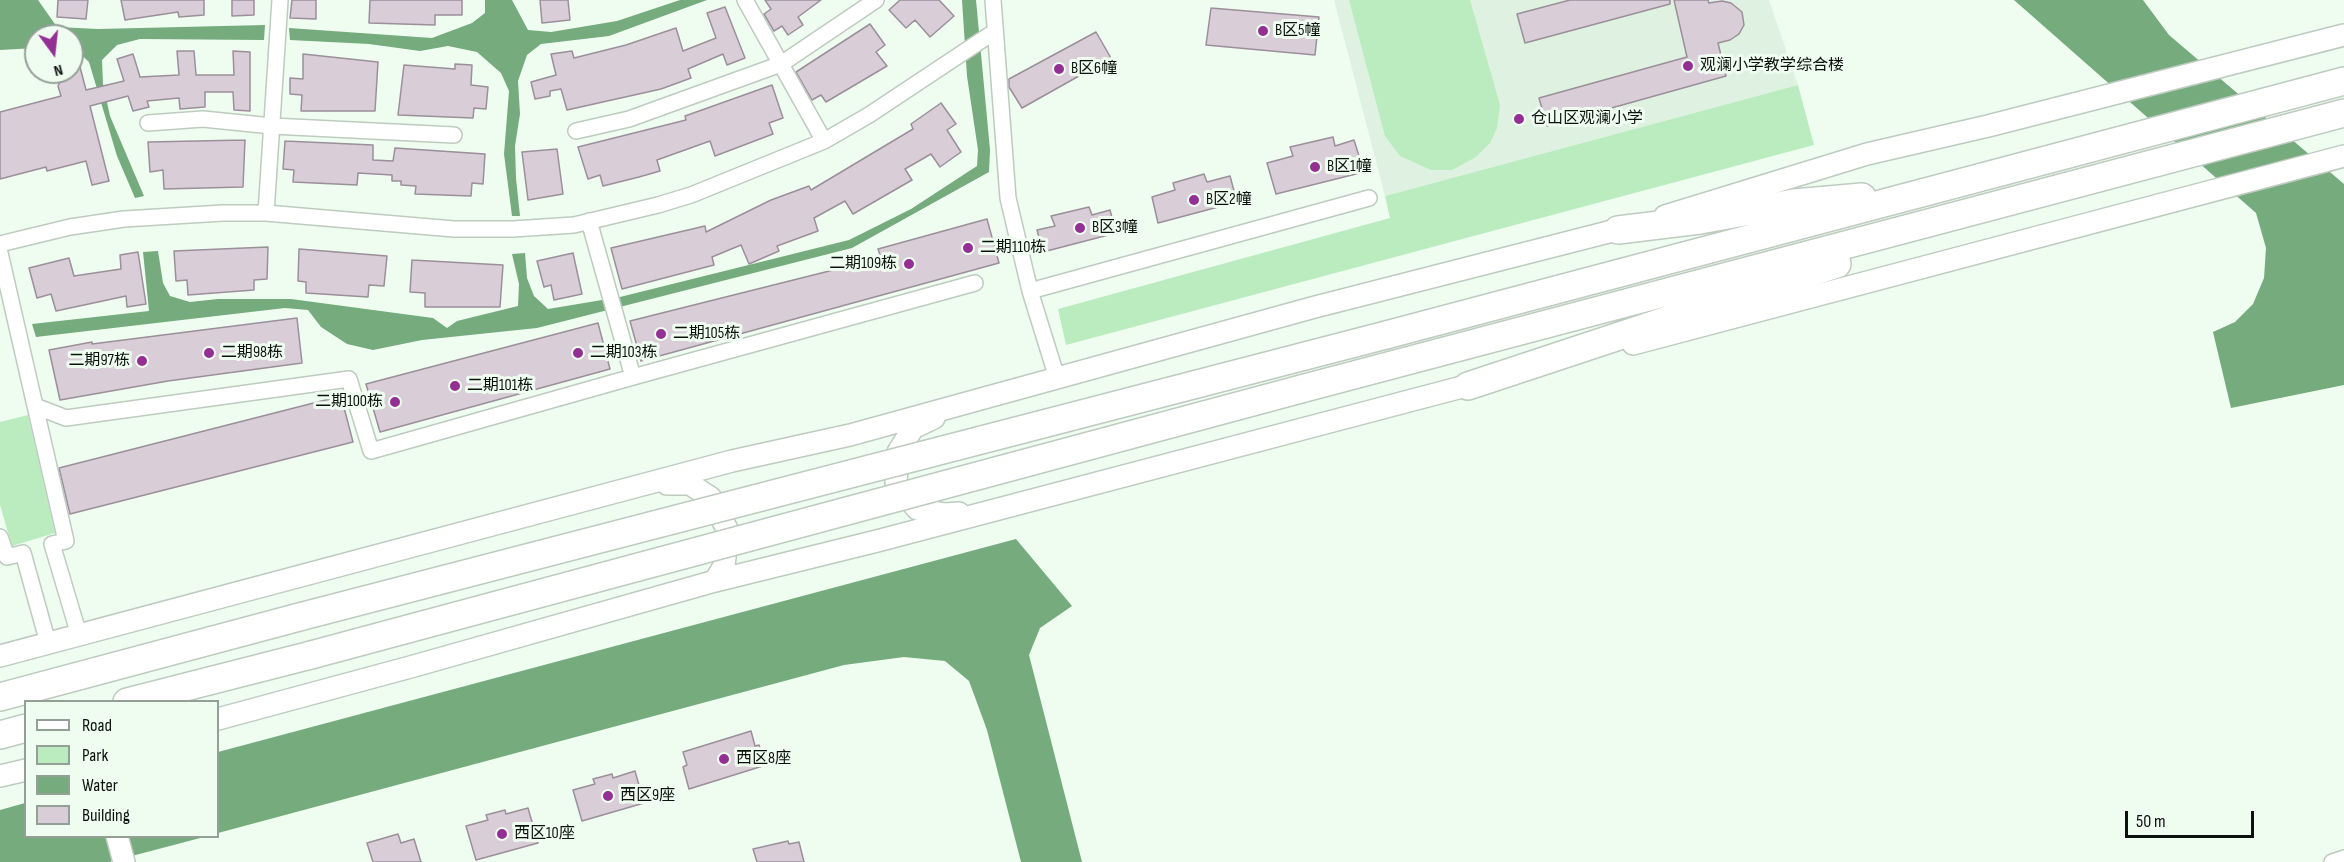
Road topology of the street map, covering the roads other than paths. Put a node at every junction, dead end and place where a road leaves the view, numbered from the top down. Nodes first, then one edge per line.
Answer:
1 (280, 0) edge
2 (745, 0) edge
3 (876, 0) edge
4 (993, 0) edge
5 (2344, 35) edge
6 (988, 36) junction
7 (781, 63) junction
8 (2344, 81) edge
9 (2344, 113) edge
10 (148, 123) dead end
11 (272, 126) junction
12 (576, 131) dead end
13 (454, 135) dead end
14 (824, 141) junction
15 (2179, 155) junction
16 (2344, 156) edge
17 (1938, 191) junction
18 (1369, 198) dead end
19 (266, 213) junction
20 (590, 221) junction
21 (1618, 230) junction
22 (0, 244) edge
23 (0, 253) edge
24 (975, 283) dead end
25 (1030, 291) junction
26 (633, 377) junction
27 (1057, 378) junction
28 (1468, 386) junction
29 (958, 405) junction
30 (35, 406) junction
31 (648, 485) junction
32 (988, 511) junction
33 (0, 537) edge
34 (715, 580) junction
35 (79, 635) junction
36 (48, 643) junction
37 (0, 656) edge
38 (0, 697) edge
39 (135, 700) edge
40 (219, 719) edge
41 (24, 729) edge
42 (0, 735) edge
43 (24, 770) edge
44 (0, 776) edge
45 (117, 838) edge
46 (2344, 858) edge
47 (124, 862) edge
48 (2332, 862) edge

1 - 11 street
2 - 7 street
3 - 7 street
4 - 6 street
5 - 21 main road
6 - 14 street
6 - 25 street
7 - 12 street
7 - 14 street
8 - 17 highway
9 - 15 highway
10 - 11 street
11 - 13 street
11 - 19 street
14 - 20 street
15 - 28 highway
15 - 39 highway, bridge
16 - 28 main road
17 - 21 highway
17 - 38 highway, bridge
18 - 25 street
19 - 20 street
19 - 22 street
20 - 26 street
21 - 27 main road
23 - 30 street
24 - 26 street
25 - 27 street
26 - 30 street
27 - 29 main road
28 - 32 main road
29 - 31 main road
29 - 32 main road
30 - 35 street
31 - 34 main road
31 - 35 main road
32 - 34 main road
33 - 36 street
34 - 40 main road
35 - 36 main road
36 - 37 main road
41 - 42 highway
43 - 44 main road
45 - 47 main road
46 - 48 street

